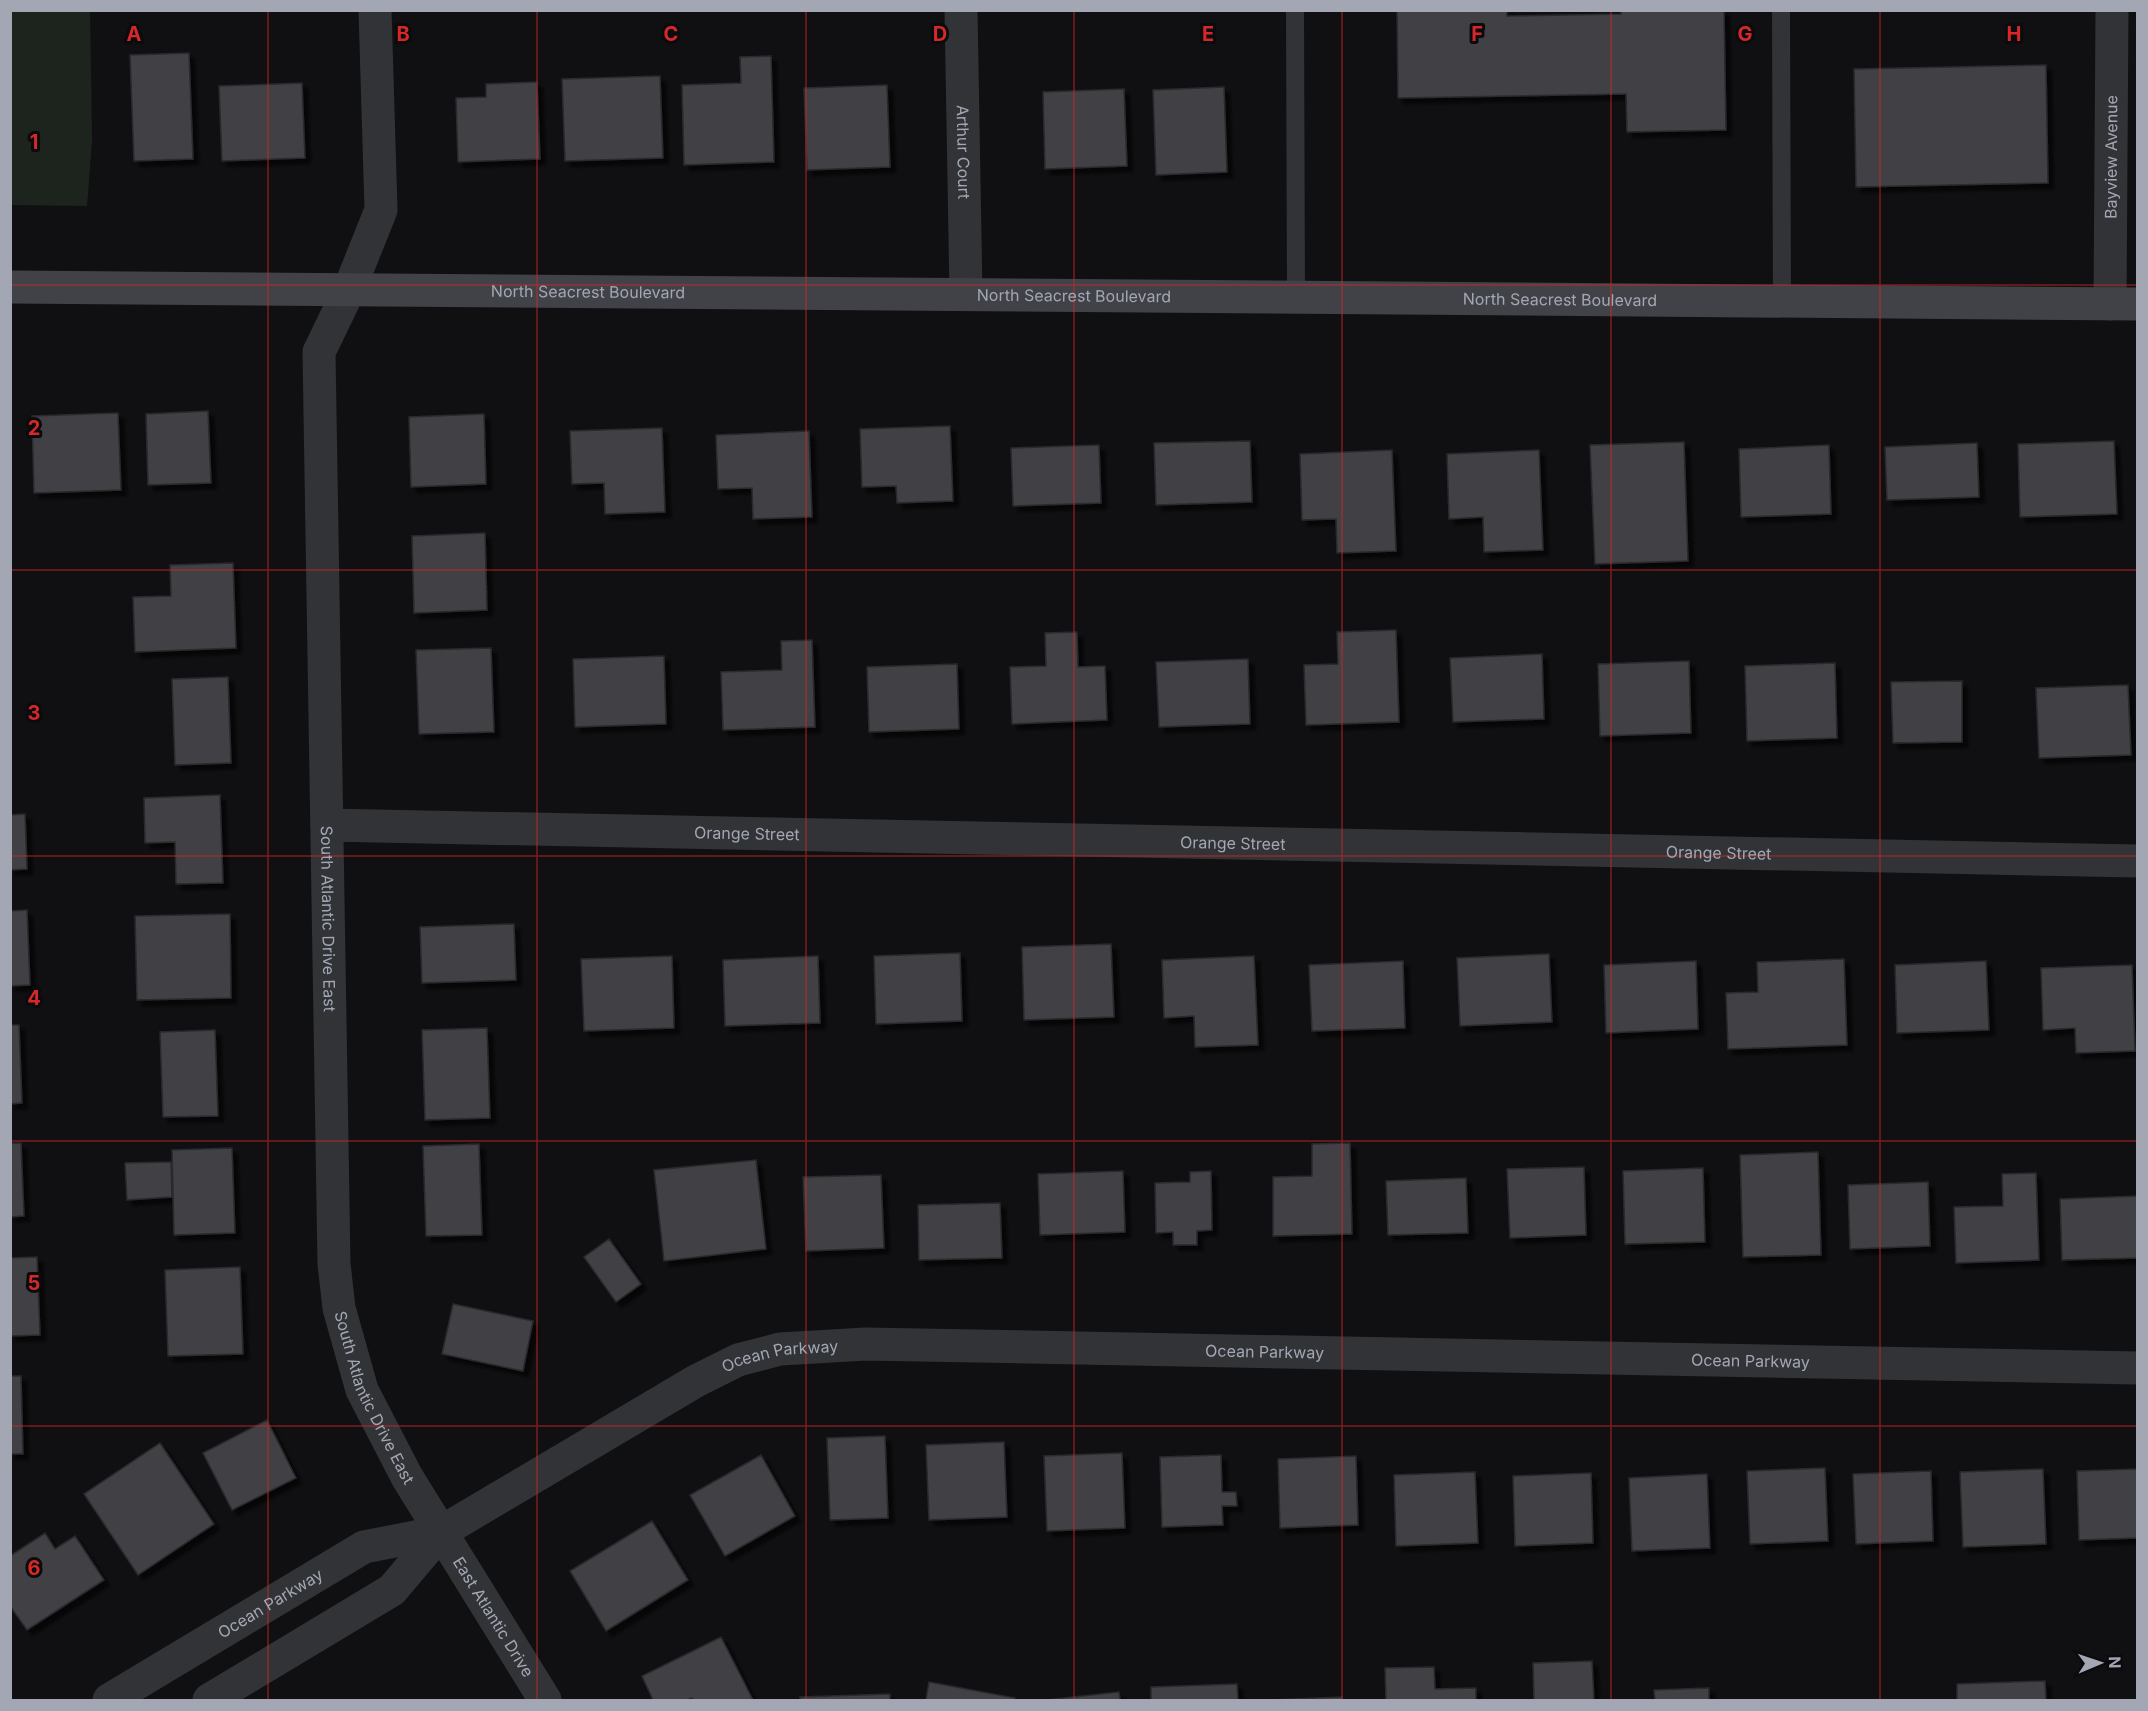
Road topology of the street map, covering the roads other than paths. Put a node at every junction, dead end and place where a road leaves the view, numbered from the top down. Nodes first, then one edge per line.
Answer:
1 (375, 10) edge
2 (961, 10) edge
3 (1295, 10) edge
4 (1781, 10) edge
5 (2112, 10) edge
6 (10, 287) edge
7 (348, 291) junction
8 (966, 294) junction
9 (1296, 298) junction
10 (1782, 302) junction
11 (2124, 304) edge
12 (327, 825) junction
13 (2138, 861) edge
14 (2138, 1368) edge
15 (441, 1532) junction
16 (109, 1701) edge
17 (209, 1701) edge
18 (545, 1701) edge

1 - 7 street, South Atlantic Drive East
2 - 8 street, Arthur Court
3 - 9 lane
4 - 10 lane
5 - 11 street, Bayview Avenue
6 - 7 street, North Seacrest Boulevard
7 - 8 street, North Seacrest Boulevard
7 - 12 street, South Atlantic Drive East
8 - 9 street, North Seacrest Boulevard
9 - 10 street, North Seacrest Boulevard
10 - 11 street, North Seacrest Boulevard
12 - 13 street, Orange Street
12 - 15 street, South Atlantic Drive East
14 - 15 street, Ocean Parkway
15 - 16 street, Ocean Parkway
15 - 17 street, Ocean Parkway
15 - 18 street, East Atlantic Drive

